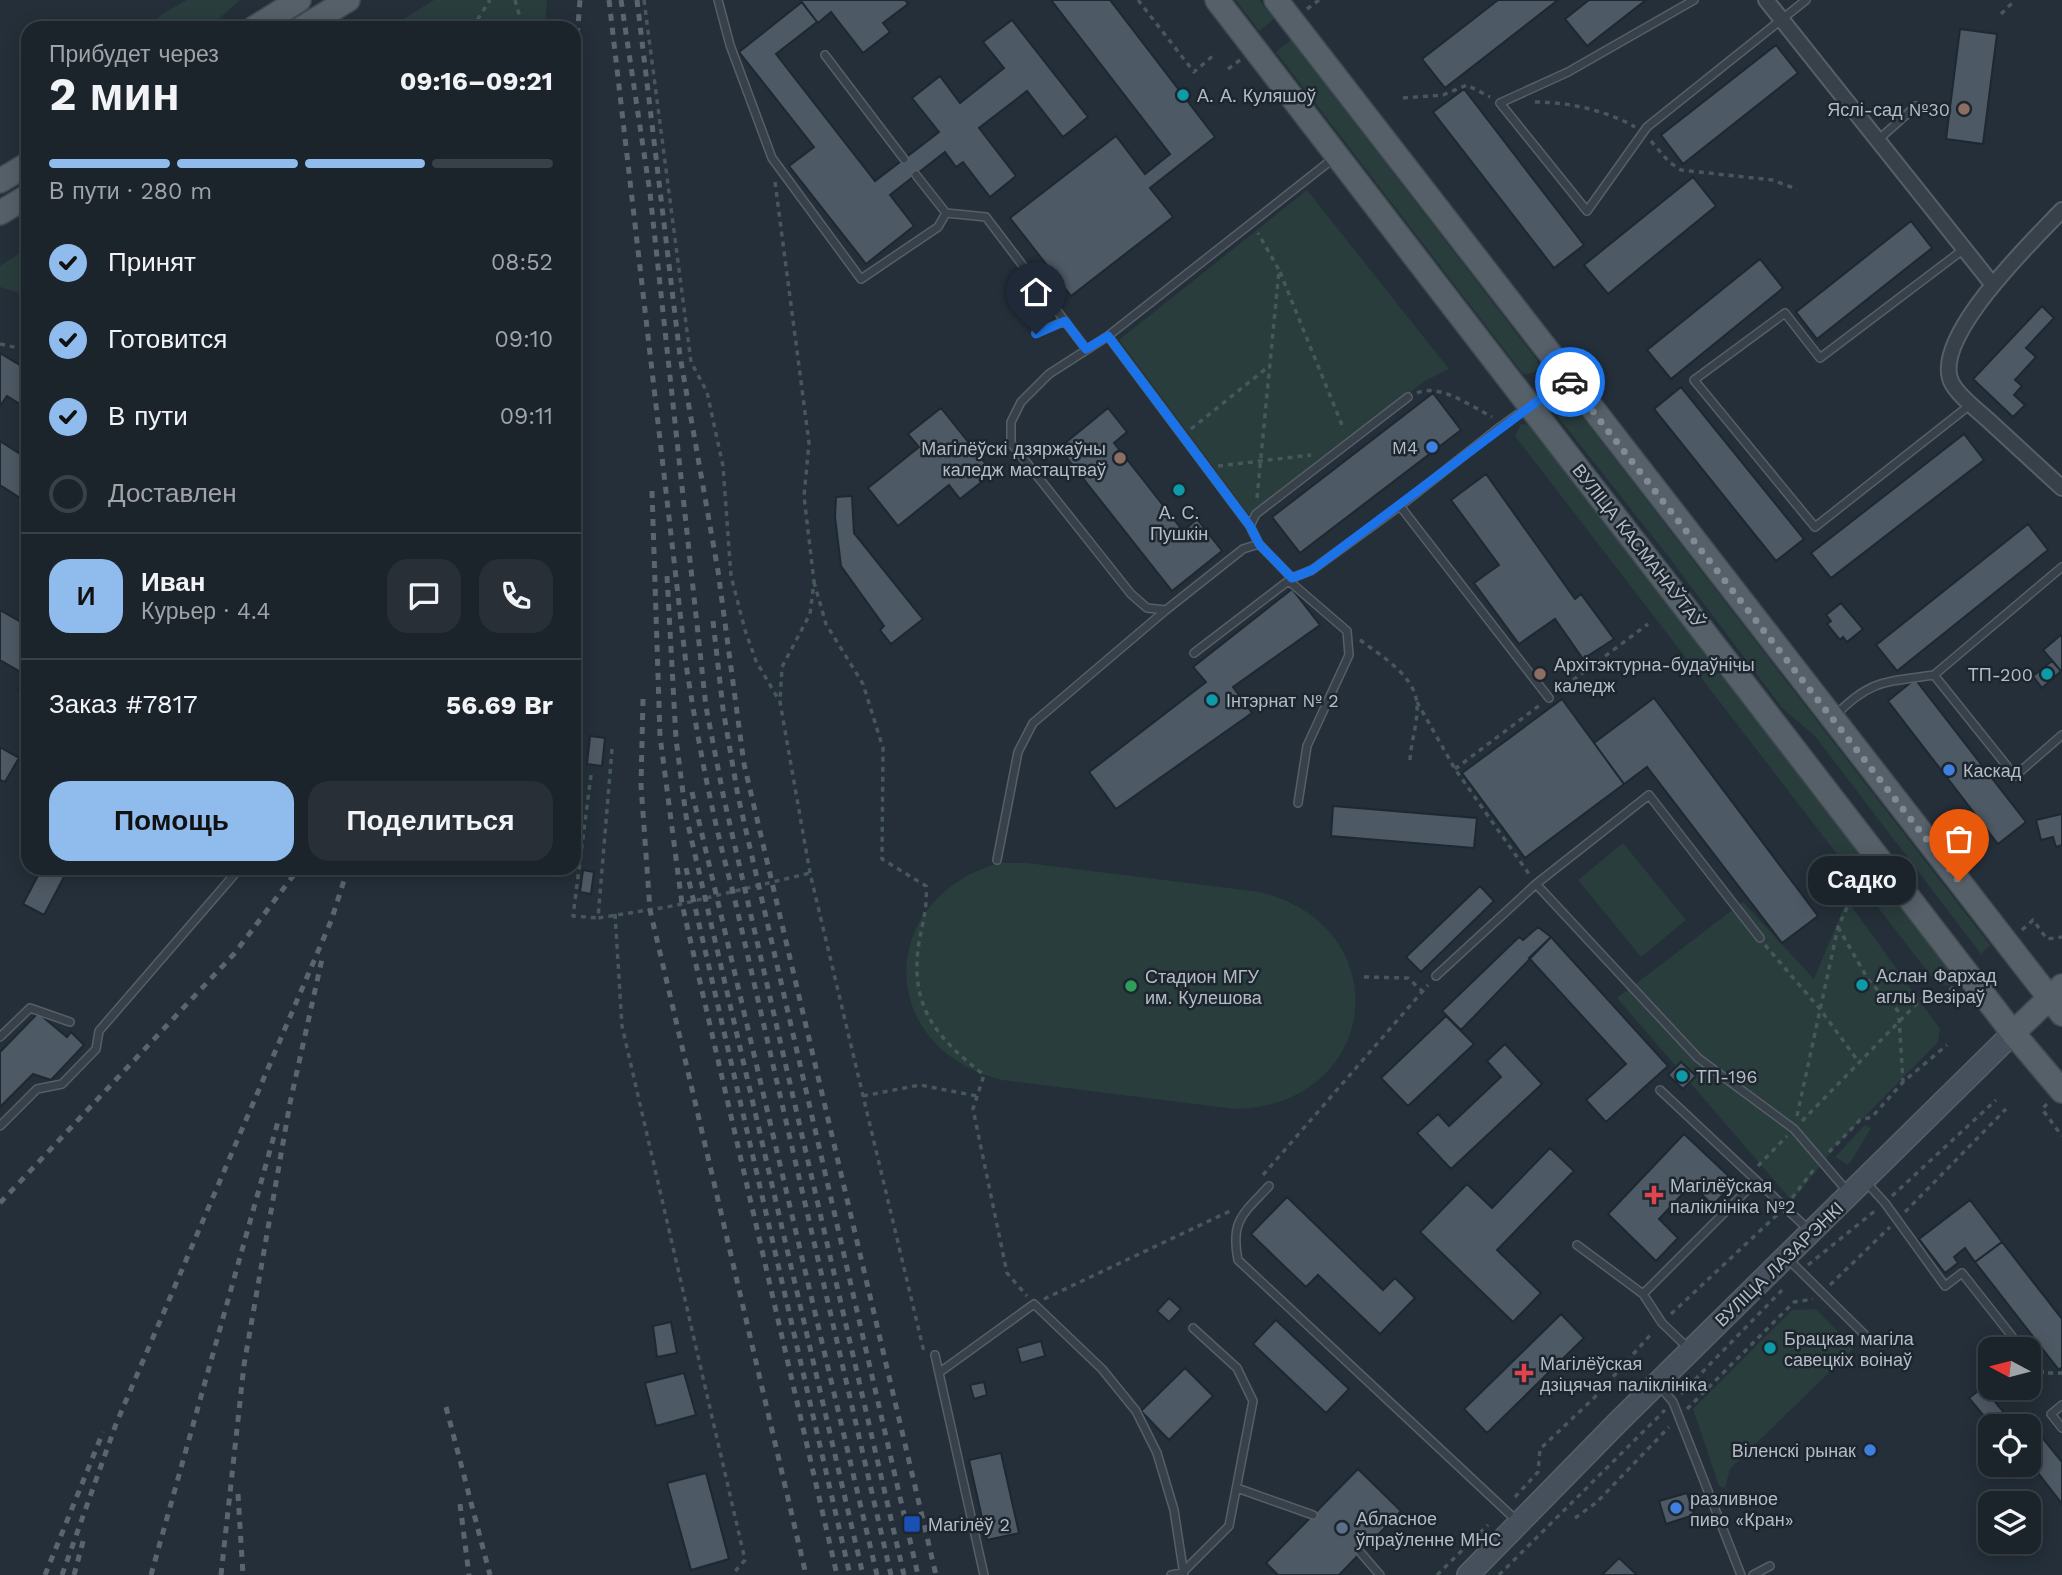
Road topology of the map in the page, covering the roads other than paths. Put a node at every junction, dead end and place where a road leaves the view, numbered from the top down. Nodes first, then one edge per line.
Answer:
1 (299, 0) edge
2 (348, 0) edge
3 (718, 0) edge
4 (1217, 0) edge
5 (1276, 0) edge
6 (1694, 0) edge
7 (1766, 0) edge
8 (1806, 0) edge
9 (1782, 20) junction
10 (265, 21) edge
11 (314, 21) edge
12 (825, 55) dead end
13 (1916, 106) dead end
14 (1878, 140) junction
15 (1337, 156) junction
16 (904, 159) dead end
17 (21, 168) edge
18 (916, 174) dead end
19 (0, 181) edge
20 (21, 200) edge
21 (2062, 210) edge
22 (0, 213) edge
23 (946, 213) junction
24 (1964, 249) junction
25 (1993, 285) junction
26 (1065, 321) junction
27 (1036, 334) dead end
28 (1108, 336) junction
29 (1086, 349) junction
30 (1567, 379) junction
31 (1408, 397) road end
32 (1971, 404) junction
33 (1530, 405) junction
34 (2062, 488) edge
35 (1400, 506) junction
36 (1250, 526) junction
37 (1259, 544) junction
38 (2062, 567) edge
39 (1291, 580) junction
40 (1166, 610) junction
41 (1194, 653) dead end
42 (1934, 675) junction
43 (1549, 698) dead end
44 (1832, 719) junction
45 (2062, 735) edge
46 (1298, 803) dead end
47 (997, 860) dead end
48 (234, 875) edge
49 (1536, 884) junction
50 (1760, 938) road end
51 (1436, 976) road end
52 (2058, 999) edge
53 (70, 1022) dead end
54 (2013, 1033) junction
55 (0, 1037) edge
56 (1660, 1090) dead end
57 (2062, 1091) edge
58 (0, 1126) edge
59 (1756, 1181) junction
60 (1269, 1186) dead end
61 (1857, 1188) junction
62 (1811, 1232) junction
63 (1577, 1245) dead end
64 (1793, 1264) junction
65 (1643, 1294) junction
66 (1193, 1328) dead end
67 (1867, 1337) dead end
68 (2013, 1337) edge
69 (1690, 1350) junction
70 (935, 1355) dead end
71 (940, 1372) junction
72 (1657, 1384) junction
73 (2062, 1405) edge
74 (2062, 1428) edge
75 (1237, 1488) junction
76 (1314, 1515) dead end
77 (1512, 1516) junction
78 (1360, 1553) dead end
79 (1770, 1566) dead end
80 (1183, 1574) edge
81 (984, 1575) edge
82 (1171, 1575) edge
83 (1380, 1575) edge
84 (1468, 1575) edge
85 (1741, 1575) edge
86 (1753, 1575) edge

1 - 10 main road
2 - 11 main road
3 - 23 lane
4 - 15 main road, ВУЛІЦА КАСМАНАЎТАЎ
5 - 30 main road
6 - 9 lane
7 - 9 street
8 - 9 lane
9 - 14 street
12 - 16 lane
13 - 14 lane
14 - 24 street
15 - 28 lane
15 - 33 main road, ВУЛІЦА КАСМАНАЎТАЎ
17 - 19 main road
18 - 23 lane
20 - 22 main road
21 - 25 street
23 - 26 lane
24 - 25 street
24 - 32 lane
25 - 32 street
26 - 27 lane
26 - 29 lane
28 - 29 lane
28 - 36 lane
29 - 40 lane
30 - 33 lane
30 - 44 main road
31 - 36 lane
32 - 34 street
33 - 35 lane
33 - 54 main road, ВУЛІЦА КАСМАНАЎТАЎ
35 - 39 lane
35 - 43 lane
36 - 37 lane
37 - 39 lane
37 - 40 lane
38 - 42 lane
39 - 41 lane
39 - 46 lane
40 - 47 lane
42 - 44 lane
42 - 45 lane
44 - 52 main road
48 - 58 lane
49 - 50 lane
49 - 51 lane
49 - 61 lane
52 - 54 main road, ВУЛІЦА ЛАЗАРЭНКІ
53 - 55 lane
54 - 57 main road, ВУЛІЦА КАСМАНАЎТАЎ
54 - 61 main road, ВУЛІЦА ЛАЗАРЭНКІ
56 - 59 lane
59 - 62 lane
59 - 65 lane
60 - 77 lane
61 - 62 main road, ВУЛІЦА ЛАЗАРЭНКІ
61 - 68 lane
62 - 64 main road, ВУЛІЦА ЛАЗАРЭНКІ
63 - 65 lane
64 - 67 lane
64 - 69 main road, ВУЛІЦА ЛАЗАРЭНКІ
65 - 69 lane
66 - 75 lane
69 - 72 main road, ВУЛІЦА ЛАЗАРЭНКІ
70 - 71 lane
71 - 80 lane
71 - 81 lane
72 - 77 main road, ВУЛІЦА ЛАЗАРЭНКІ
72 - 85 lane
73 - 74 lane
75 - 76 lane
75 - 80 lane
77 - 84 main road, ВУЛІЦА ЛАЗАРЭНКІ
78 - 83 lane
79 - 86 lane
80 - 82 lane

